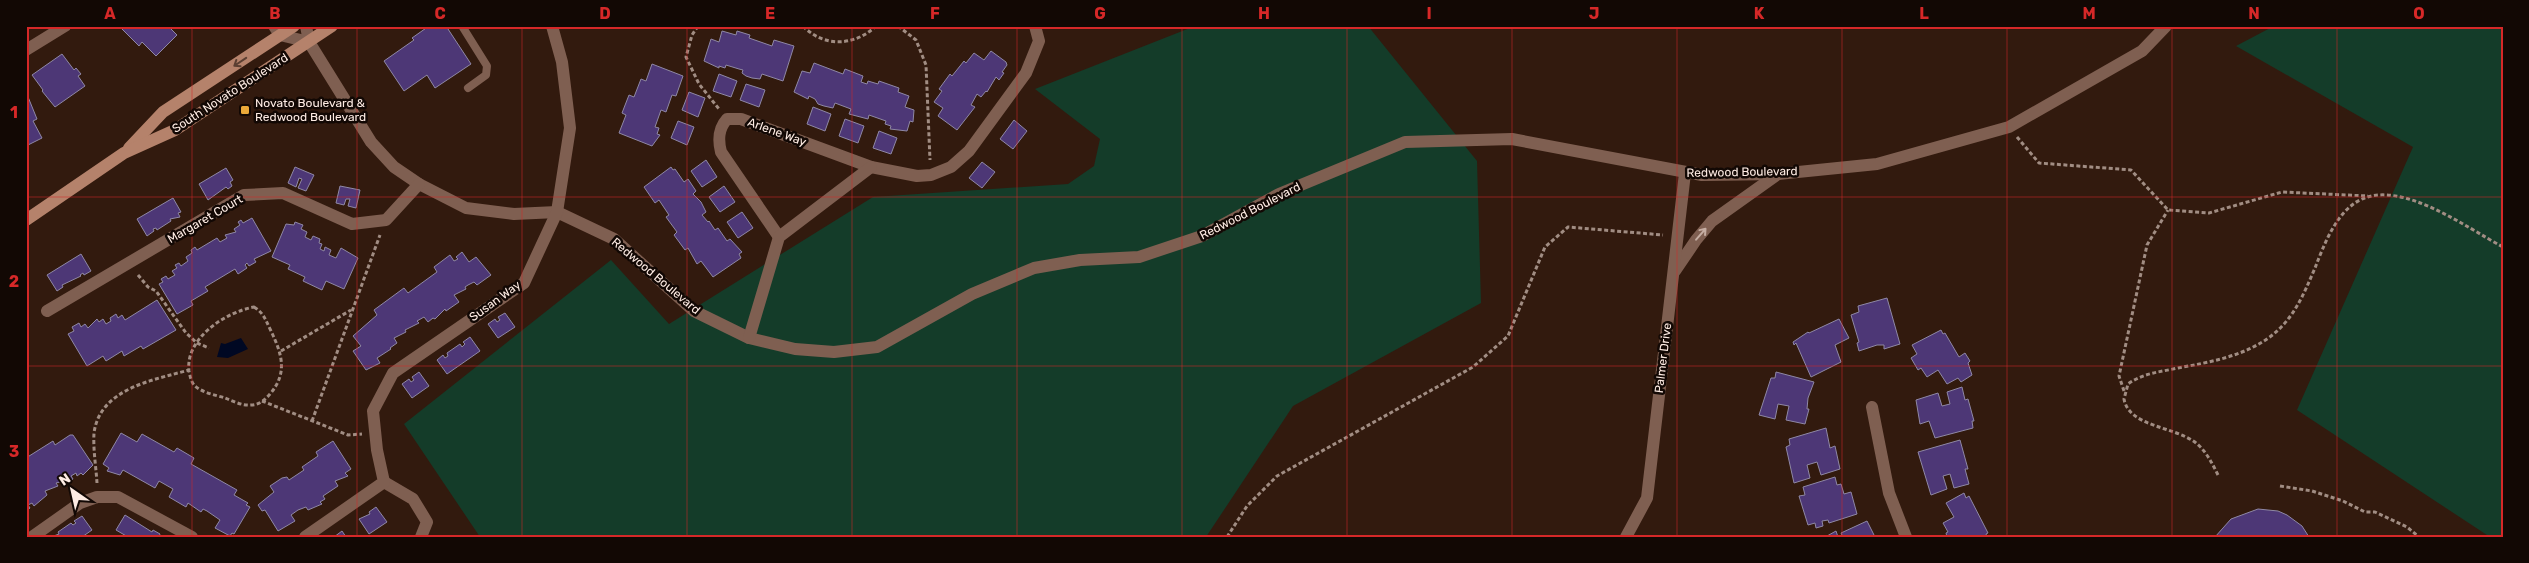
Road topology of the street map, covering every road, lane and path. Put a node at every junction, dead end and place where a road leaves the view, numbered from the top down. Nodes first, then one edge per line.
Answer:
1 (65, 26) edge
2 (294, 26) edge
3 (306, 26) edge
4 (332, 26) edge
5 (462, 26) edge
6 (552, 26) edge
7 (698, 26) edge
8 (803, 26) edge
9 (876, 26) edge
10 (898, 26) edge
11 (1035, 26) edge
12 (2166, 26) edge
13 (277, 31) edge
14 (309, 42) junction
15 (26, 50) edge
16 (468, 88) dead end
17 (727, 119) junction
18 (2009, 127) junction
19 (124, 153) junction
20 (930, 154) dead end
21 (871, 167) junction
22 (1685, 173) junction
23 (1778, 174) junction
24 (419, 184) junction
25 (2371, 196) junction
26 (2168, 210) junction
27 (557, 212) junction
28 (26, 220) edge
29 (386, 220) junction
30 (1678, 236) junction
31 (779, 237) junction
32 (2503, 247) edge
33 (1673, 273) junction
34 (148, 287) dead end
35 (351, 310) junction
36 (47, 311) dead end
37 (749, 338) junction
38 (197, 343) junction
39 (209, 348) dead end
40 (281, 351) junction
41 (189, 370) junction
42 (2124, 392) junction
43 (262, 401) junction
44 (1872, 407) dead end
45 (312, 421) junction
46 (375, 432) junction
47 (2218, 475) dead end
48 (384, 482) junction
49 (2280, 486) dead end
50 (97, 497) junction
51 (32, 537) edge
52 (192, 537) edge
53 (305, 537) edge
54 (421, 537) edge
55 (1227, 537) edge
56 (1626, 537) edge
57 (1906, 537) edge
58 (2419, 537) edge

1 - 15 street
2 - 13 main road, South Novato Boulevard
3 - 14 street, Redwood Boulevard
4 - 14 main road, South Novato Boulevard
5 - 16 lane
6 - 27 street, Susan Way
7 - 17 path
8 - 9 path
10 - 20 path
11 - 21 street, Arlene Way
12 - 18 street, Redwood Boulevard
13 - 14 street
13 -> 19 main road, South Novato Boulevard
14 - 19 main road, South Novato Boulevard
14 - 24 street, Redwood Boulevard
17 - 21 street, Arlene Way
17 - 31 street
18 - 23 street, Redwood Boulevard
18 - 26 path
19 - 28 main road, South Novato Boulevard
21 - 31 street
22 - 23 street, Redwood Boulevard
22 - 30 street, Palmer Drive
22 - 37 street, Redwood Boulevard
33 -> 23 street
24 - 27 street, Redwood Boulevard
24 - 29 street
25 - 26 path
25 - 32 path
25 - 42 path
26 - 42 path
27 - 37 street, Redwood Boulevard
27 - 46 street, Susan Way
29 - 35 path
29 - 36 street, Margaret Court
30 - 33 street, Palmer Drive
30 - 55 path
31 - 37 street
33 - 56 street, Palmer Drive
34 - 38 path
35 - 40 path
35 - 45 path
38 - 39 path
38 - 40 path
38 - 41 path
40 - 43 path
41 - 43 path
41 - 50 path
42 - 47 path
43 - 45 path
44 - 57 street
45 - 46 path
46 - 48 street, Susan Way
48 - 53 street
48 - 54 street
49 - 58 path
50 - 51 street
50 - 52 street

